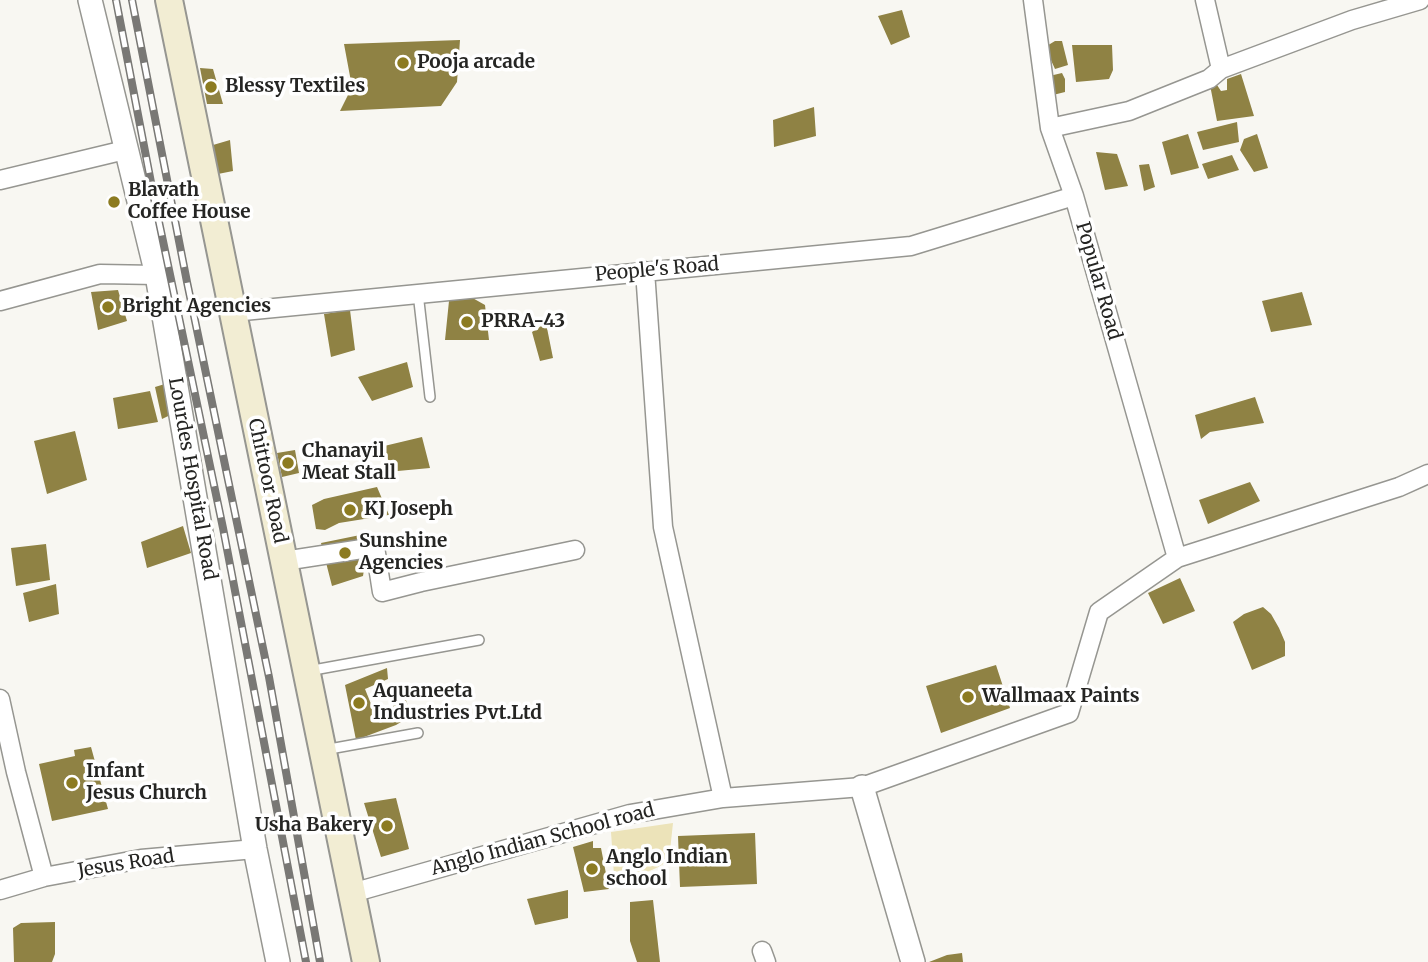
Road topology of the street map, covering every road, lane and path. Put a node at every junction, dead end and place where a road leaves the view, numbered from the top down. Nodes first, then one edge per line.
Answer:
1 (90, 0) edge
2 (169, 0) edge
3 (1033, 0) edge
4 (1205, 0) edge
5 (1420, 0) edge
6 (1221, 69) junction
7 (1050, 128) junction
8 (125, 150) junction
9 (0, 180) edge
10 (1074, 196) junction
11 (645, 271) junction
12 (157, 275) junction
13 (418, 293) junction
14 (0, 301) edge
15 (233, 312) junction
16 (430, 397) dead end
17 (1428, 474) edge
18 (575, 550) dead end
19 (1177, 558) junction
20 (284, 561) junction
21 (479, 640) dead end
22 (306, 671) junction
23 (0, 699) edge
24 (418, 733) dead end
25 (323, 750) junction
26 (862, 786) junction
27 (723, 797) junction
28 (255, 849) junction
29 (44, 877) junction
30 (0, 890) edge
31 (352, 893) junction
32 (278, 962) edge
33 (366, 962) edge
34 (913, 962) edge

1 - 8 street, Lourdes Hospital Road
2 - 15 main road, Chittoor Road
3 - 7 street, Popular Road
4 - 6 street
5 - 6 street
6 - 7 street
7 - 10 street, Popular Road
8 - 9 street
8 - 12 street, Lourdes Hospital Road
10 - 11 street, People's Road
10 - 19 street, Popular Road
11 - 13 street, People's Road
11 - 27 street
12 - 14 street
12 - 28 street, Lourdes Hospital Road
13 - 15 street, People's Road
13 - 16 lane
15 - 20 main road, Chittoor Road
17 - 19 street
18 - 20 street
19 - 26 street, Anglo Indian School road
20 - 22 main road, Chittoor Road
21 - 22 lane
22 - 25 main road, Chittoor Road
23 - 29 street
24 - 25 lane
25 - 31 main road, Chittoor Road
26 - 27 street, Anglo Indian School road
26 - 34 street
27 - 31 street, Anglo Indian School road
28 - 29 street, Jesus Road
28 - 32 street, Lourdes Hospital Road
29 - 30 street, Jesus Road
31 - 33 main road, Chittoor Road

